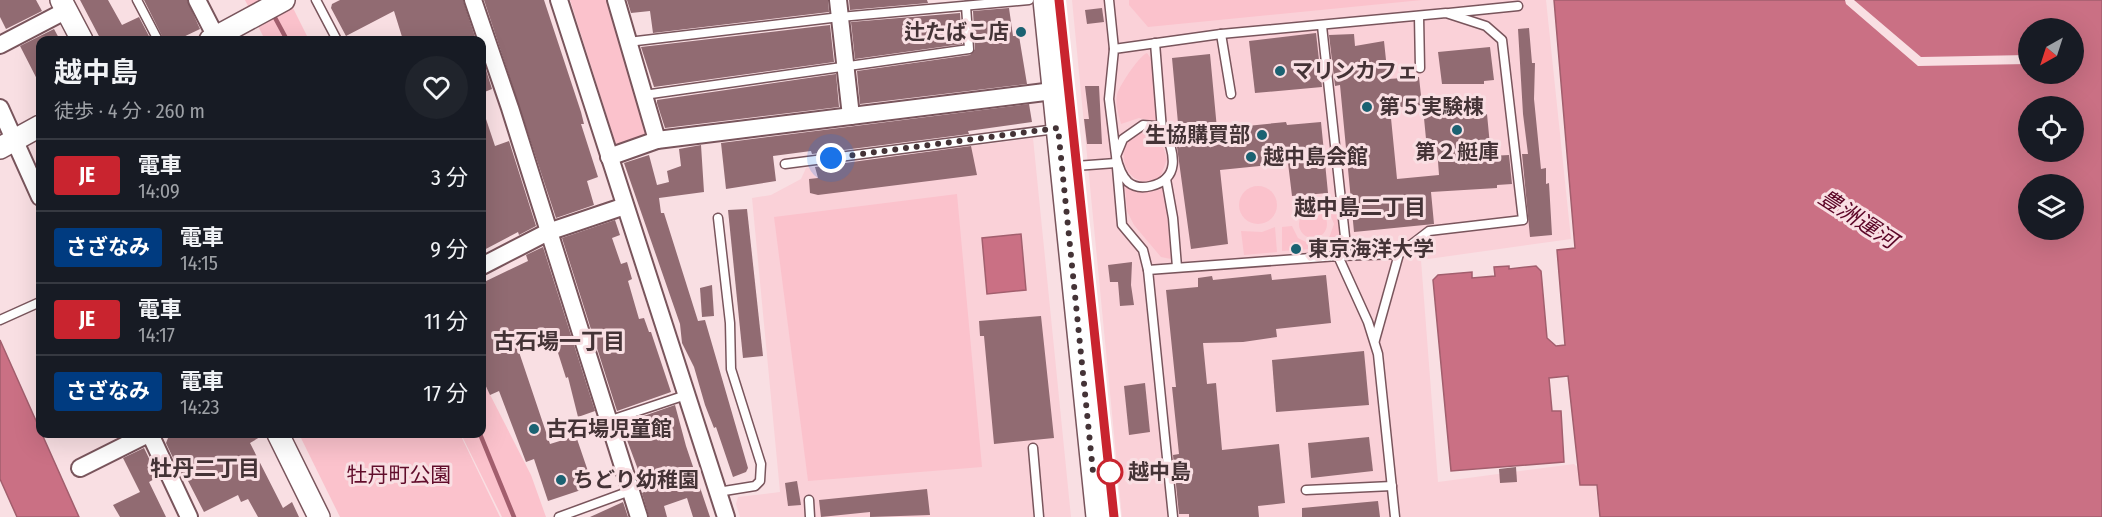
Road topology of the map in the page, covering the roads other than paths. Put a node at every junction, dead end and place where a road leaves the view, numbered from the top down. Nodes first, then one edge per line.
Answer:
1 (137, 0) edge
2 (197, 0) edge
3 (284, 0) edge
4 (316, 0) edge
5 (472, 0) edge
6 (559, 0) edge
7 (616, 0) edge
8 (838, 0) edge
9 (1029, 0) edge
10 (1044, 0) edge
11 (1109, 0) edge
12 (64, 5) edge
13 (966, 6) junction
14 (1518, 6) dead end
15 (1446, 13) junction
16 (1419, 16) junction
17 (840, 17) junction
18 (1322, 26) junction
19 (1221, 34) junction
20 (80, 36) edge
21 (156, 36) edge
22 (212, 36) edge
23 (219, 36) edge
24 (335, 36) edge
25 (484, 36) edge
26 (628, 42) junction
27 (486, 43) edge
28 (1155, 43) junction
29 (0, 45) edge
30 (1114, 49) junction
31 (846, 66) junction
32 (1420, 68) dead end
33 (1053, 91) junction
34 (1231, 94) dead end
35 (644, 95) junction
36 (0, 108) edge
37 (851, 116) junction
38 (36, 128) edge
39 (1058, 128) junction
40 (1162, 130) junction
41 (657, 140) junction
42 (7, 144) edge
43 (609, 157) junction
44 (1116, 159) junction
45 (785, 164) dead end
46 (1062, 168) junction
47 (1166, 179) junction
48 (36, 191) edge
49 (625, 206) junction
50 (718, 218) dead end
51 (548, 232) junction
52 (1399, 254) junction
53 (1343, 255) junction
54 (486, 264) edge
55 (1177, 267) junction
56 (1148, 270) junction
57 (36, 304) edge
58 (0, 320) edge
59 (1374, 342) junction
60 (686, 395) junction
61 (608, 421) junction
62 (141, 438) edge
63 (151, 438) edge
64 (280, 438) edge
65 (1033, 448) dead end
66 (80, 468) dead end
67 (1392, 486) junction
68 (1306, 490) dead end
69 (630, 491) junction
70 (718, 492) junction
71 (809, 500) dead end
72 (189, 517) edge
73 (319, 517) edge
74 (559, 517) edge
75 (639, 517) edge
76 (726, 517) edge
77 (810, 517) edge
78 (1039, 517) edge
79 (1097, 517) edge
80 (1173, 517) edge
81 (1395, 517) edge

1 - 21 lane
2 - 22 street
3 - 23 street
4 - 24 lane
5 - 25 street
6 - 43 street
7 - 26 street
8 - 17 street
9 - 13 lane
10 - 33 street
11 - 30 lane
12 - 20 street
12 - 29 street
13 - 17 lane
13 - 31 lane
14 - 15 lane
15 - 16 lane
15 - 52 lane
16 - 18 lane
16 - 32 lane
17 - 26 lane
17 - 31 street
18 - 19 lane
18 - 53 lane
19 - 28 lane
19 - 34 lane
26 - 35 street
27 - 51 street
28 - 30 lane
28 - 40 lane
30 - 44 lane
31 - 35 lane
31 - 37 street
33 - 37 street
33 - 39 street
35 - 41 street
36 - 42 street
37 - 41 street
38 - 42 street
39 - 45 lane
39 - 46 street
40 - 44 lane
40 - 47 lane
41 - 43 street
42 - 48 street
43 - 49 street
44 - 46 lane
44 - 47 lane
44 - 56 lane
46 - 79 street
47 - 55 lane
49 - 51 street
49 - 60 street
50 - 70 lane
51 - 54 street
51 - 61 street
52 - 53 lane
52 - 59 lane
53 - 55 lane
53 - 59 lane
55 - 56 lane
56 - 80 lane
57 - 58 lane
59 - 67 lane
60 - 61 lane
60 - 70 street
61 - 69 street
62 - 66 street
63 - 72 street
64 - 73 street
65 - 78 lane
67 - 68 lane
67 - 81 lane
69 - 74 lane
69 - 75 street
70 - 76 street
71 - 77 lane

